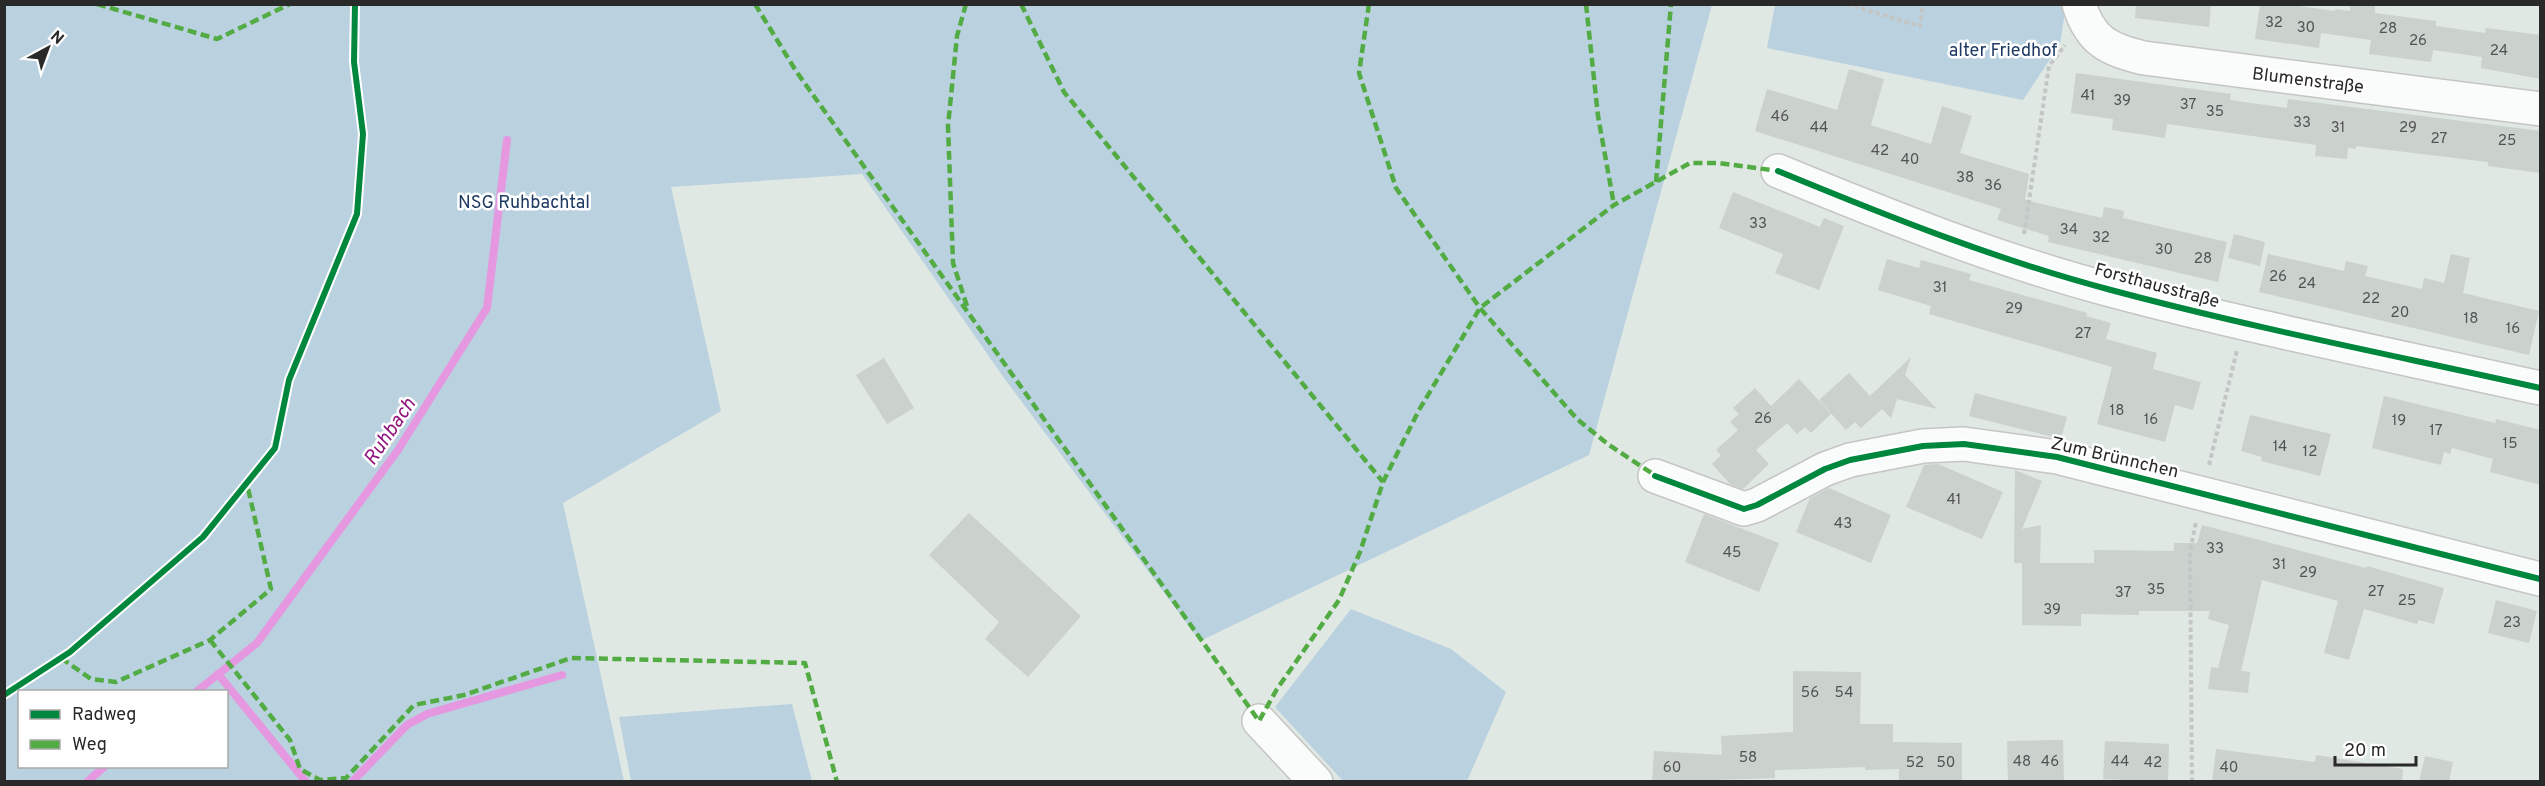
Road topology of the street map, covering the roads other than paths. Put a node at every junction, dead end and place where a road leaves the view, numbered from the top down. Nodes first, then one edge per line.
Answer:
1 (2083, 15) edge
2 (2541, 109) edge
3 (1778, 171) dead end
4 (2541, 387) edge
5 (1655, 476) dead end
6 (2541, 579) edge
7 (1259, 721) dead end
8 (1316, 782) edge

1 - 2 street, Blumenstraße
3 - 4 street, Forsthausstraße
5 - 6 street, Zum Brünnchen
7 - 8 street

